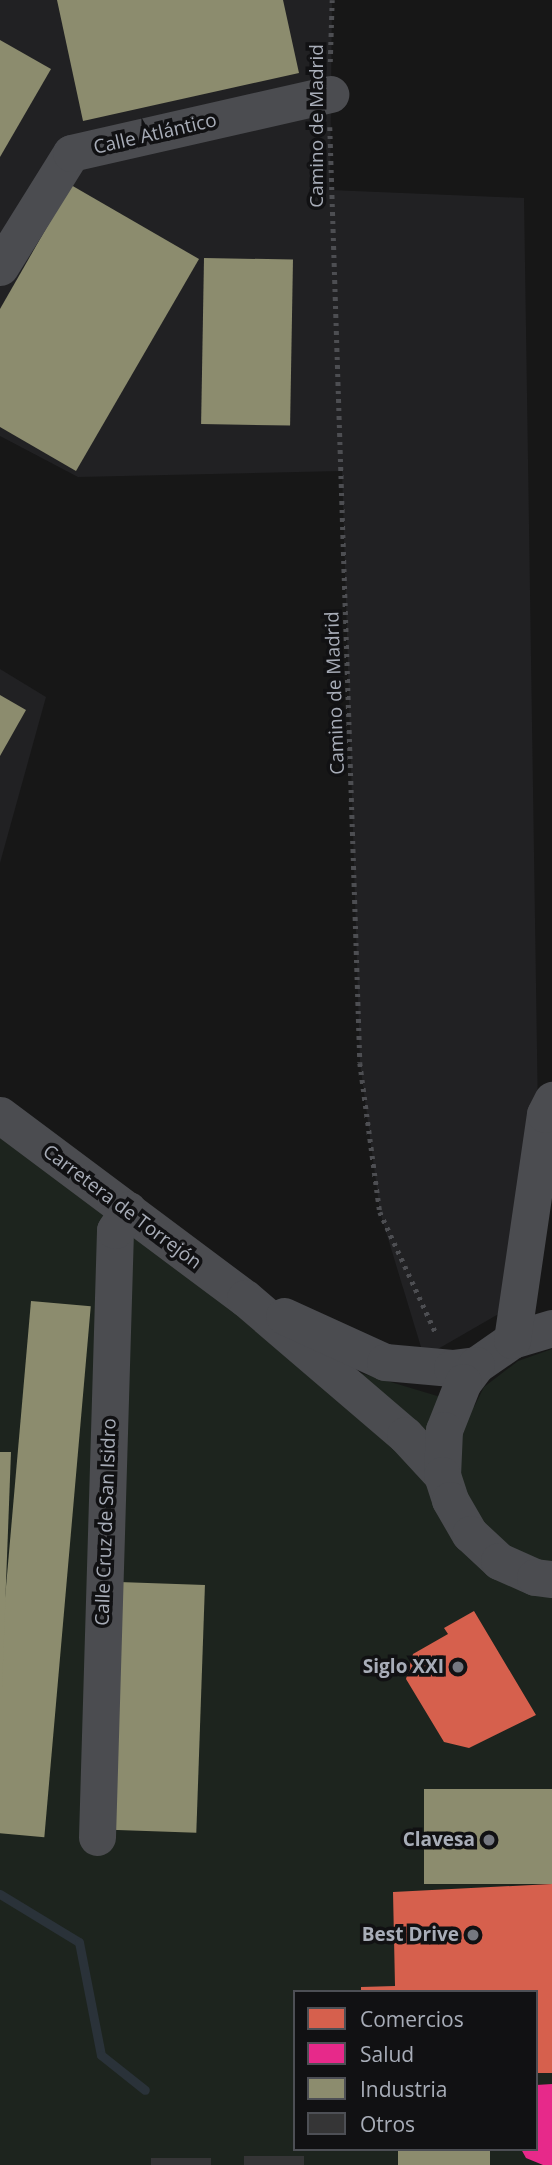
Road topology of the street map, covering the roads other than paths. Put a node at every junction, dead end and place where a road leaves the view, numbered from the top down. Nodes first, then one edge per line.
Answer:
1 (330, 94) road end
2 (0, 267) edge
3 (552, 1100) edge
4 (0, 1115) edge
5 (128, 1210) junction
6 (245, 1298) junction
7 (552, 1328) edge
8 (512, 1340) junction
9 (464, 1367) junction
10 (442, 1475) junction
11 (546, 1583) edge
12 (97, 1837) dead end

1 - 2 street, Calle Atlántico
3 - 8 street
4 - 5 street, Carretera de Torrejón
5 - 6 street, Carretera de Torrejón
5 - 12 street, Calle Cruz de San Isidro
6 - 9 street
6 - 10 street
7 - 8 street
8 - 9 street
9 - 10 street
10 - 11 street

